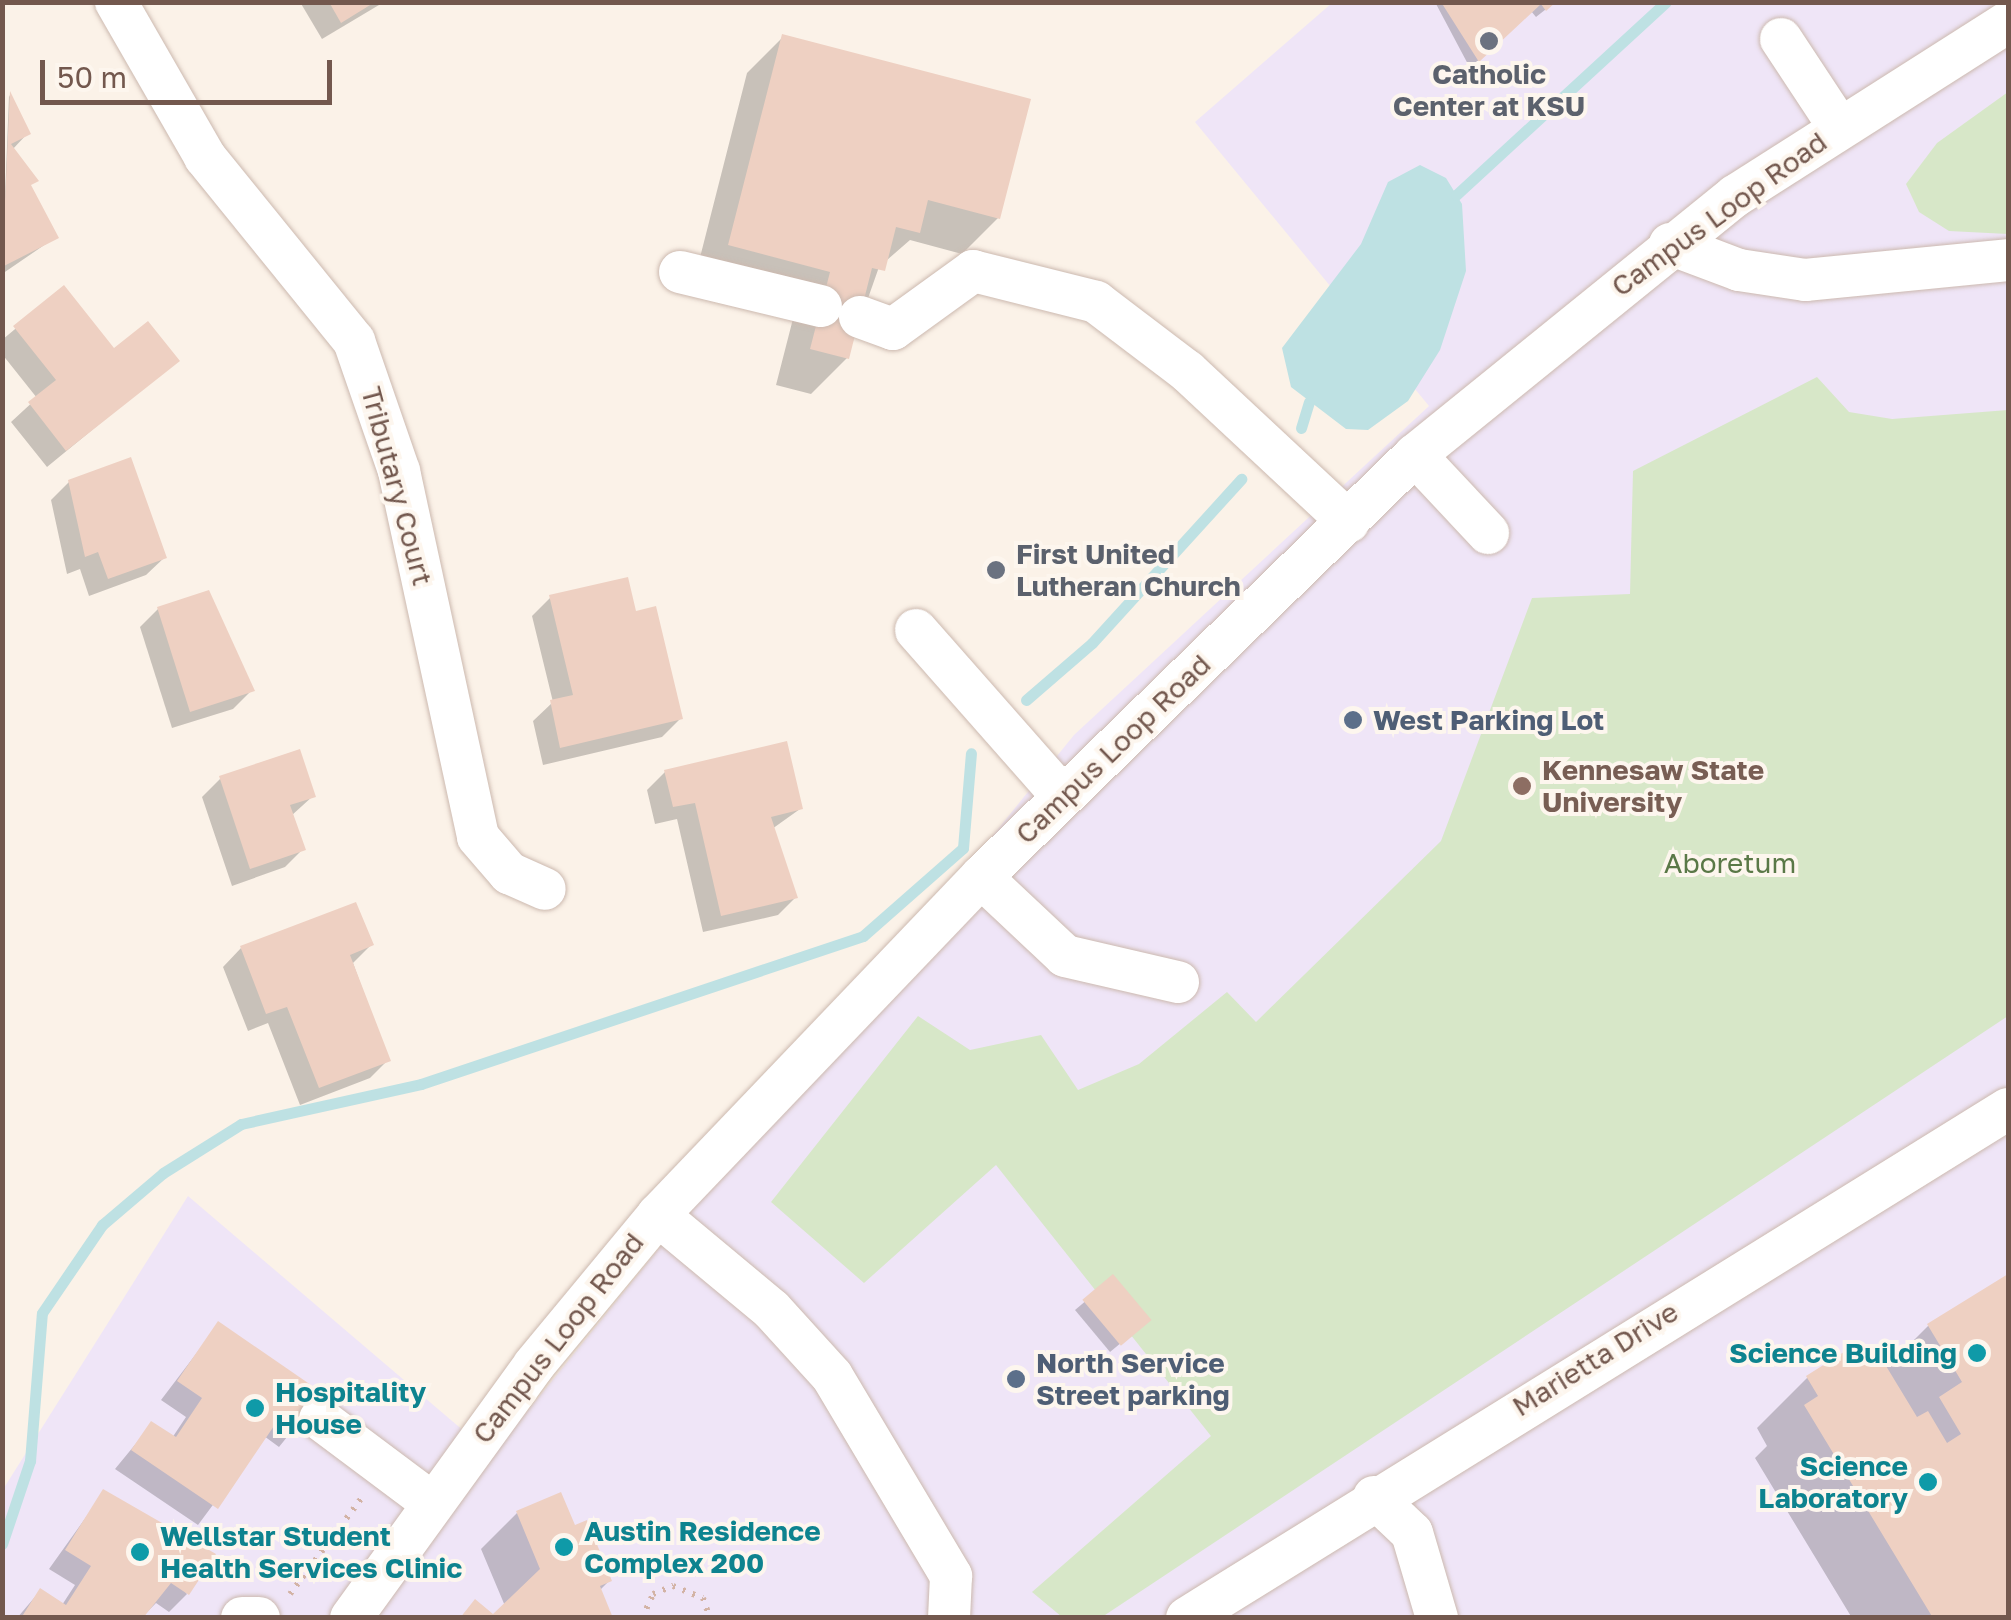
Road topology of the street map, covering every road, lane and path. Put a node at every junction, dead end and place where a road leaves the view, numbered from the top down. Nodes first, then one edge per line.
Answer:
1 (116, 2) edge
2 (1990, 24) edge
3 (1781, 39) dead end
4 (1839, 127) junction
5 (1670, 244) junction
6 (2008, 260) edge
7 (680, 272) dead end
8 (1416, 455) junction
9 (1348, 522) junction
10 (1488, 533) dead end
11 (916, 630) dead end
12 (1063, 797) junction
13 (981, 877) junction
14 (544, 889) dead end
15 (1178, 982) dead end
16 (2008, 1108) edge
17 (658, 1214) junction
18 (320, 1419) dead end
19 (382, 1466) junction
20 (1374, 1497) junction
21 (431, 1502) junction
22 (271, 1611) edge
23 (242, 1618) edge
24 (352, 1618) edge
25 (642, 1618) edge
26 (710, 1618) edge
27 (948, 1618) edge
28 (1187, 1618) edge
29 (1437, 1618) edge

1 - 14 street, Tributary Court
2 - 4 street, Campus Loop Road
3 - 4 street
4 - 5 street, Campus Loop Road
5 - 6 street
5 - 8 street, Campus Loop Road
7 - 9 street
8 - 9 street, Campus Loop Road
8 - 10 street
9 - 12 street, Campus Loop Road
11 - 12 street
12 - 13 street, Campus Loop Road
13 - 15 street
13 - 17 street, Campus Loop Road
16 - 20 street, Marietta Drive
17 - 21 street, Campus Loop Road
17 - 27 street
18 - 19 street
19 - 21 street
19 - 22 path
20 - 28 street, Marietta Drive
20 - 29 street
21 - 24 street, Campus Loop Road
22 - 23 street
25 - 26 path

